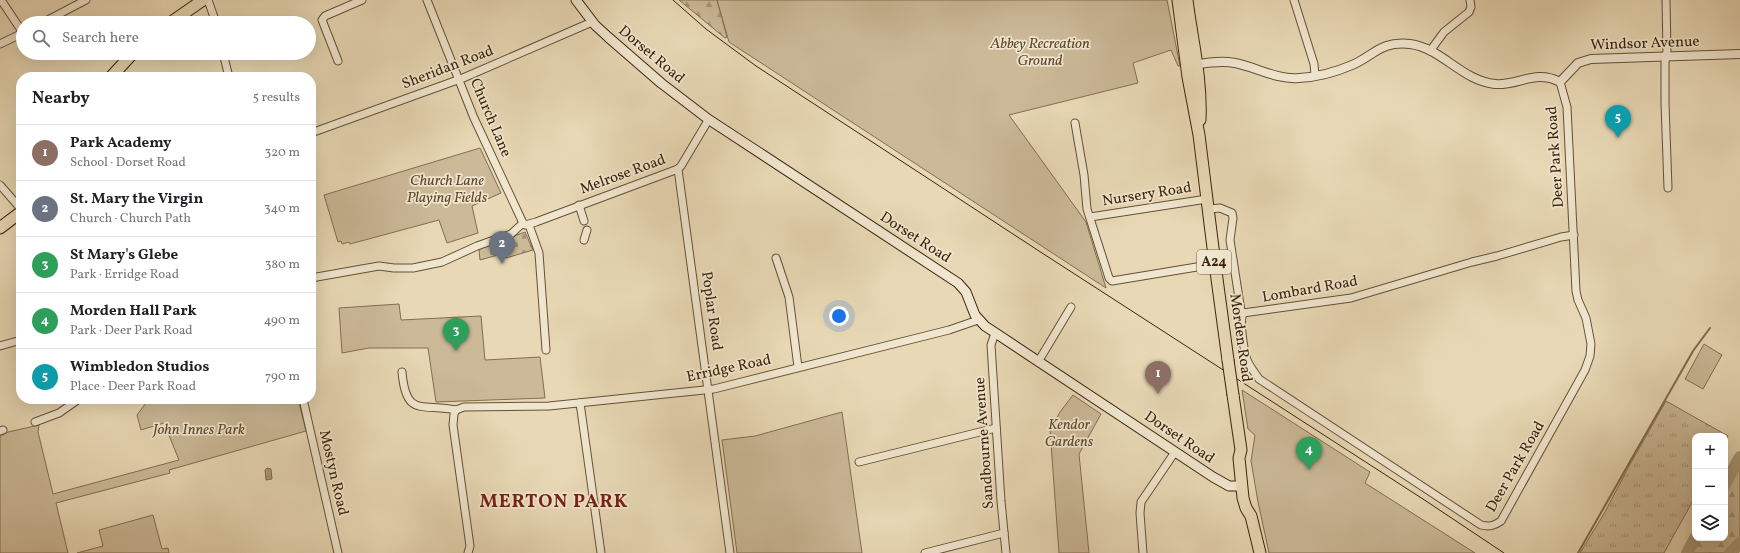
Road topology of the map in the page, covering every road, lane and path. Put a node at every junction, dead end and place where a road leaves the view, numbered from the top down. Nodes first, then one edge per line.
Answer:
1 (1, 0) edge
2 (86, 0) edge
3 (203, 0) edge
4 (208, 0) edge
5 (362, 0) edge
6 (427, 0) edge
7 (576, 0) edge
8 (1187, 0) edge
9 (1294, 0) edge
10 (1470, 0) edge
11 (1666, 0) edge
12 (1177, 3) edge
13 (55, 16) edge
14 (180, 16) edge
15 (214, 16) edge
16 (16, 22) edge
17 (592, 22) junction
18 (16, 36) edge
19 (0, 44) edge
20 (1430, 51) junction
21 (1740, 54) edge
22 (1666, 56) junction
23 (127, 60) edge
24 (225, 60) edge
25 (338, 61) dead end
26 (1192, 65) junction
27 (116, 72) edge
28 (228, 72) edge
29 (1315, 75) junction
30 (459, 79) junction
31 (1560, 82) junction
32 (708, 118) junction
33 (1076, 123) dead end
34 (316, 132) edge
35 (678, 169) junction
36 (0, 185) edge
37 (1668, 188) dead end
38 (1207, 204) junction
39 (16, 205) edge
40 (579, 205) junction
41 (16, 215) edge
42 (1090, 217) junction
43 (584, 221) dead end
44 (526, 224) junction
45 (0, 228) edge
46 (587, 230) dead end
47 (1574, 235) junction
48 (584, 240) dead end
49 (776, 258) dead end
50 (1214, 264) junction
51 (316, 277) edge
52 (1071, 307) dead end
53 (1244, 314) junction
54 (978, 320) junction
55 (995, 333) junction
56 (16, 341) edge
57 (0, 346) edge
58 (546, 350) dead end
59 (1038, 362) junction
60 (798, 367) junction
61 (402, 372) dead end
62 (708, 390) junction
63 (580, 403) junction
64 (71, 404) edge
65 (304, 404) edge
66 (456, 410) junction
67 (36, 422) dead end
68 (996, 428) junction
69 (1241, 450) junction
70 (1175, 452) junction
71 (858, 462) dead end
72 (1242, 486) junction
73 (1251, 516) junction
74 (1004, 533) junction
75 (338, 553) edge
76 (468, 553) edge
77 (601, 553) edge
78 (730, 553) edge
79 (924, 553) edge
80 (1006, 553) edge
81 (1143, 553) edge
82 (1260, 553) edge

1 - 16 street
2 - 13 street
3 - 14 main road
4 - 15 street
5 - 25 street
6 - 30 street, Church Lane
7 - 17 main road, Dorset Road
8 - 26 main road, Morden Road / A24
9 - 29 street
10 - 20 street
11 - 22 street
12 - 26 main road, Morden Road / A24
17 - 30 street, Sheridan Road
17 - 32 main road, Dorset Road
18 - 19 street
20 - 29 street
20 - 31 street
21 - 22 street, Windsor Avenue
22 - 31 street, Windsor Avenue
22 - 37 street
23 - 27 main road
24 - 28 street
26 - 29 street
26 - 38 main road, Morden Road / A24
30 - 34 street, Sheridan Road
30 - 44 street, Church Lane
31 - 47 street, Deer Park Road
32 - 35 street, Melrose Road
32 - 54 main road, Dorset Road
33 - 42 street
35 - 40 street, Melrose Road
35 - 62 street, Poplar Road
36 - 39 street
38 - 42 street, Nursery Road
38 - 50 main road, Morden Road / A24
38 - 53 street, Lombard Road
40 - 43 street
40 - 44 street, Melrose Road
41 - 45 main road
42 - 50 street
44 - 51 street, Melrose Road
44 - 58 street, Church Lane
46 - 48 street
47 - 53 street, Lombard Road
47 - 53 street, Deer Park Road
49 - 60 street
50 - 69 main road, Morden Road / A24, bridge
52 - 59 street
54 - 55 main road, Dorset Road
54 - 60 street, Erridge Road
55 - 59 main road, Dorset Road
55 - 68 street, Sandbourne Avenue
56 - 57 street
59 - 70 main road, Dorset Road
60 - 62 street, Erridge Road
61 - 66 street, Erridge Road
62 - 63 street, Erridge Road
62 - 78 street, Poplar Road
63 - 66 street, Erridge Road
63 - 77 street
64 - 67 street
65 - 75 street, Mostyn Road
66 - 76 street
68 - 71 street
68 - 74 street, Sandbourne Avenue
69 - 72 main road, Morden Road / A24
69 - 73 main road, Morden Road / A24
70 - 72 main road, Dorset Road
70 - 81 street
72 - 73 main road, Morden Road / A24
73 - 82 main road, Morden Road / A24
74 - 79 street
74 - 80 street, Sandbourne Avenue

